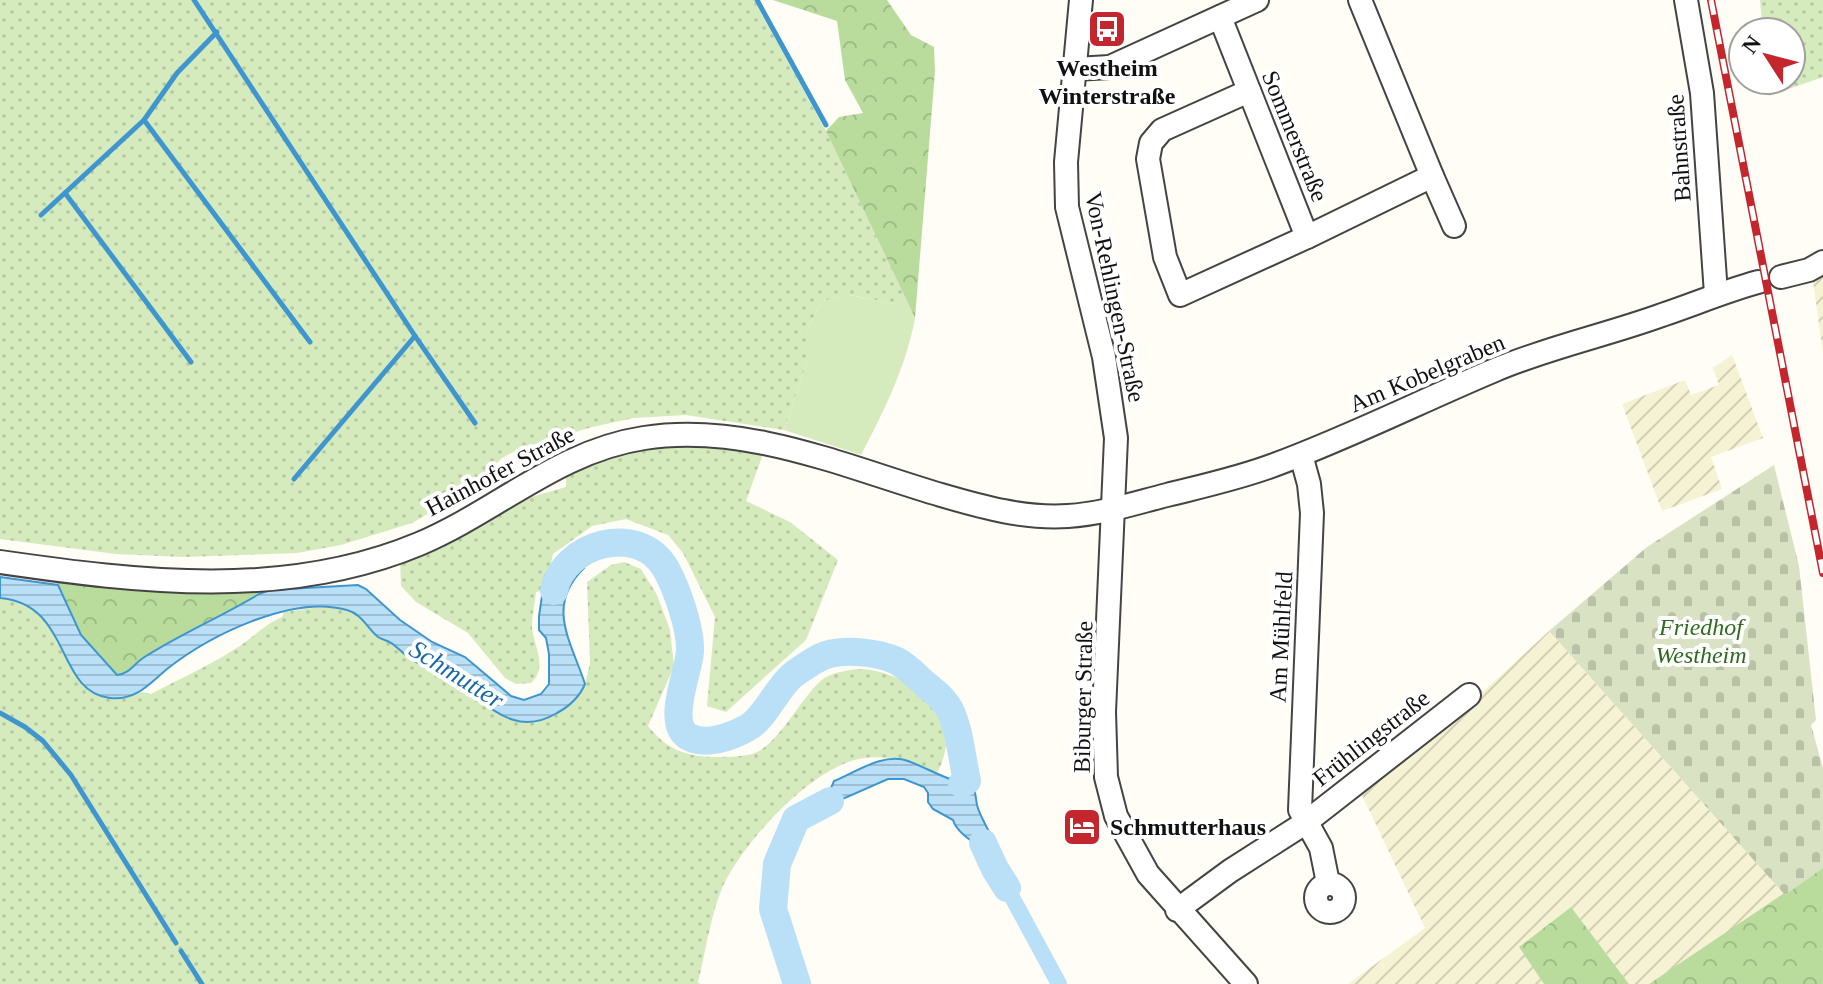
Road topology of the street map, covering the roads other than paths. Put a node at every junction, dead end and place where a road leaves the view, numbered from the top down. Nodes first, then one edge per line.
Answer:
1 (1081, 0) edge
2 (1257, 0) edge
3 (1360, 0) edge
4 (1686, 0) edge
5 (1220, 17) junction
6 (1075, 69) junction
7 (1249, 91) junction
8 (1432, 176) junction
9 (1454, 226) dead end
10 (1307, 237) junction
11 (1823, 262) edge
12 (1781, 277) dead end
13 (1758, 282) dead end
14 (1716, 294) junction
15 (1301, 455) junction
16 (1115, 508) junction
17 (0, 562) edge
18 (1469, 695) dead end
19 (1305, 823) junction
20 (1328, 883) dead end
21 (1177, 910) junction
22 (1246, 984) edge

1 - 6 street, Von-Rehlingen-Straße
2 - 5 street
3 - 8 street
4 - 14 street, Bahnstraße
5 - 6 street
5 - 7 street, Sommerstraße
6 - 16 street, Von-Rehlingen-Straße
7 - 10 street, Sommerstraße
7 - 10 street
8 - 9 street
8 - 10 street, Sommerstraße
11 - 12 street
13 - 14 street, Am Kobelgraben
14 - 15 street, Am Kobelgraben
15 - 16 street, Am Kobelgraben
15 - 19 street, Am Mühlfeld
16 - 17 street, Hainhofer Straße
16 - 21 street, Biburger Straße
18 - 19 street, Frühlingstraße
19 - 20 street
19 - 21 street, Frühlingstraße
21 - 22 street, Biburger Straße

